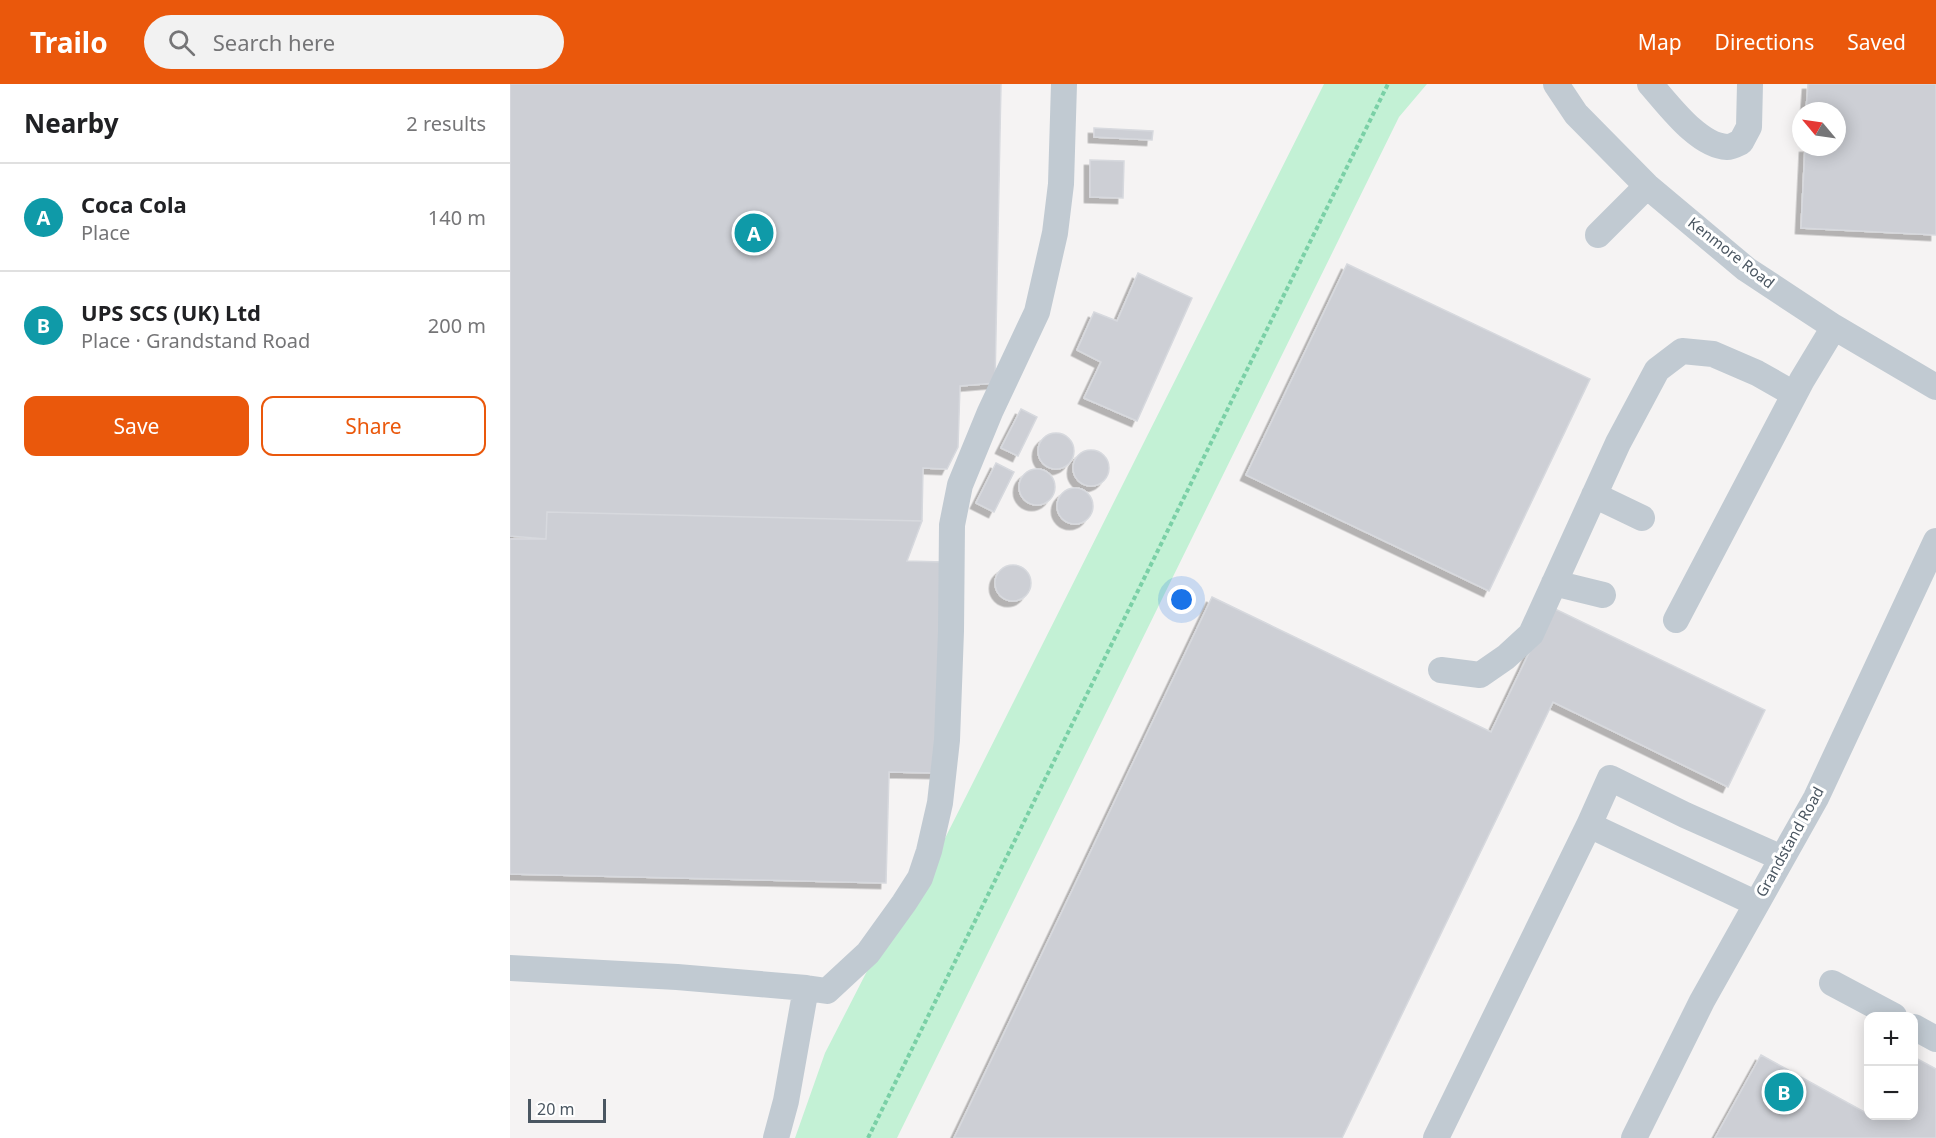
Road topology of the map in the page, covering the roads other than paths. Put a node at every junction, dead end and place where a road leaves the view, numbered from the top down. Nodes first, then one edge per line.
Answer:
1 (1064, 84) edge
2 (1556, 84) edge
3 (1650, 84) edge
4 (1750, 84) edge
5 (1647, 186) junction
6 (1598, 235) dead end
7 (1834, 327) junction
8 (1936, 387) edge
9 (1794, 394) junction
10 (1594, 495) junction
11 (1642, 518) dead end
12 (1936, 542) edge
13 (1554, 583) junction
14 (1603, 595) dead end
15 (1676, 620) dead end
16 (1441, 670) dead end
17 (1589, 825) junction
18 (1782, 858) junction
19 (1755, 903) junction
20 (510, 969) edge
21 (1832, 983) dead end
22 (806, 988) junction
23 (1885, 1012) edge
24 (1918, 1029) edge
25 (1936, 1039) edge
26 (776, 1138) edge
27 (1436, 1138) edge
28 (1634, 1138) edge

1 - 22 street
2 - 5 street, Kenmore Road
3 - 4 street
5 - 6 street
5 - 7 street, Kenmore Road
7 - 8 street, Kenmore Road
7 - 9 street
9 - 10 street
9 - 15 street
10 - 11 street
10 - 13 street
12 - 18 street, Grandstand Road
13 - 14 street
13 - 16 street
17 - 18 street
17 - 19 street
17 - 27 street
18 - 19 street, Grandstand Road
19 - 28 street, Grandstand Road
20 - 22 street
21 - 23 street
22 - 26 street
24 - 25 street

